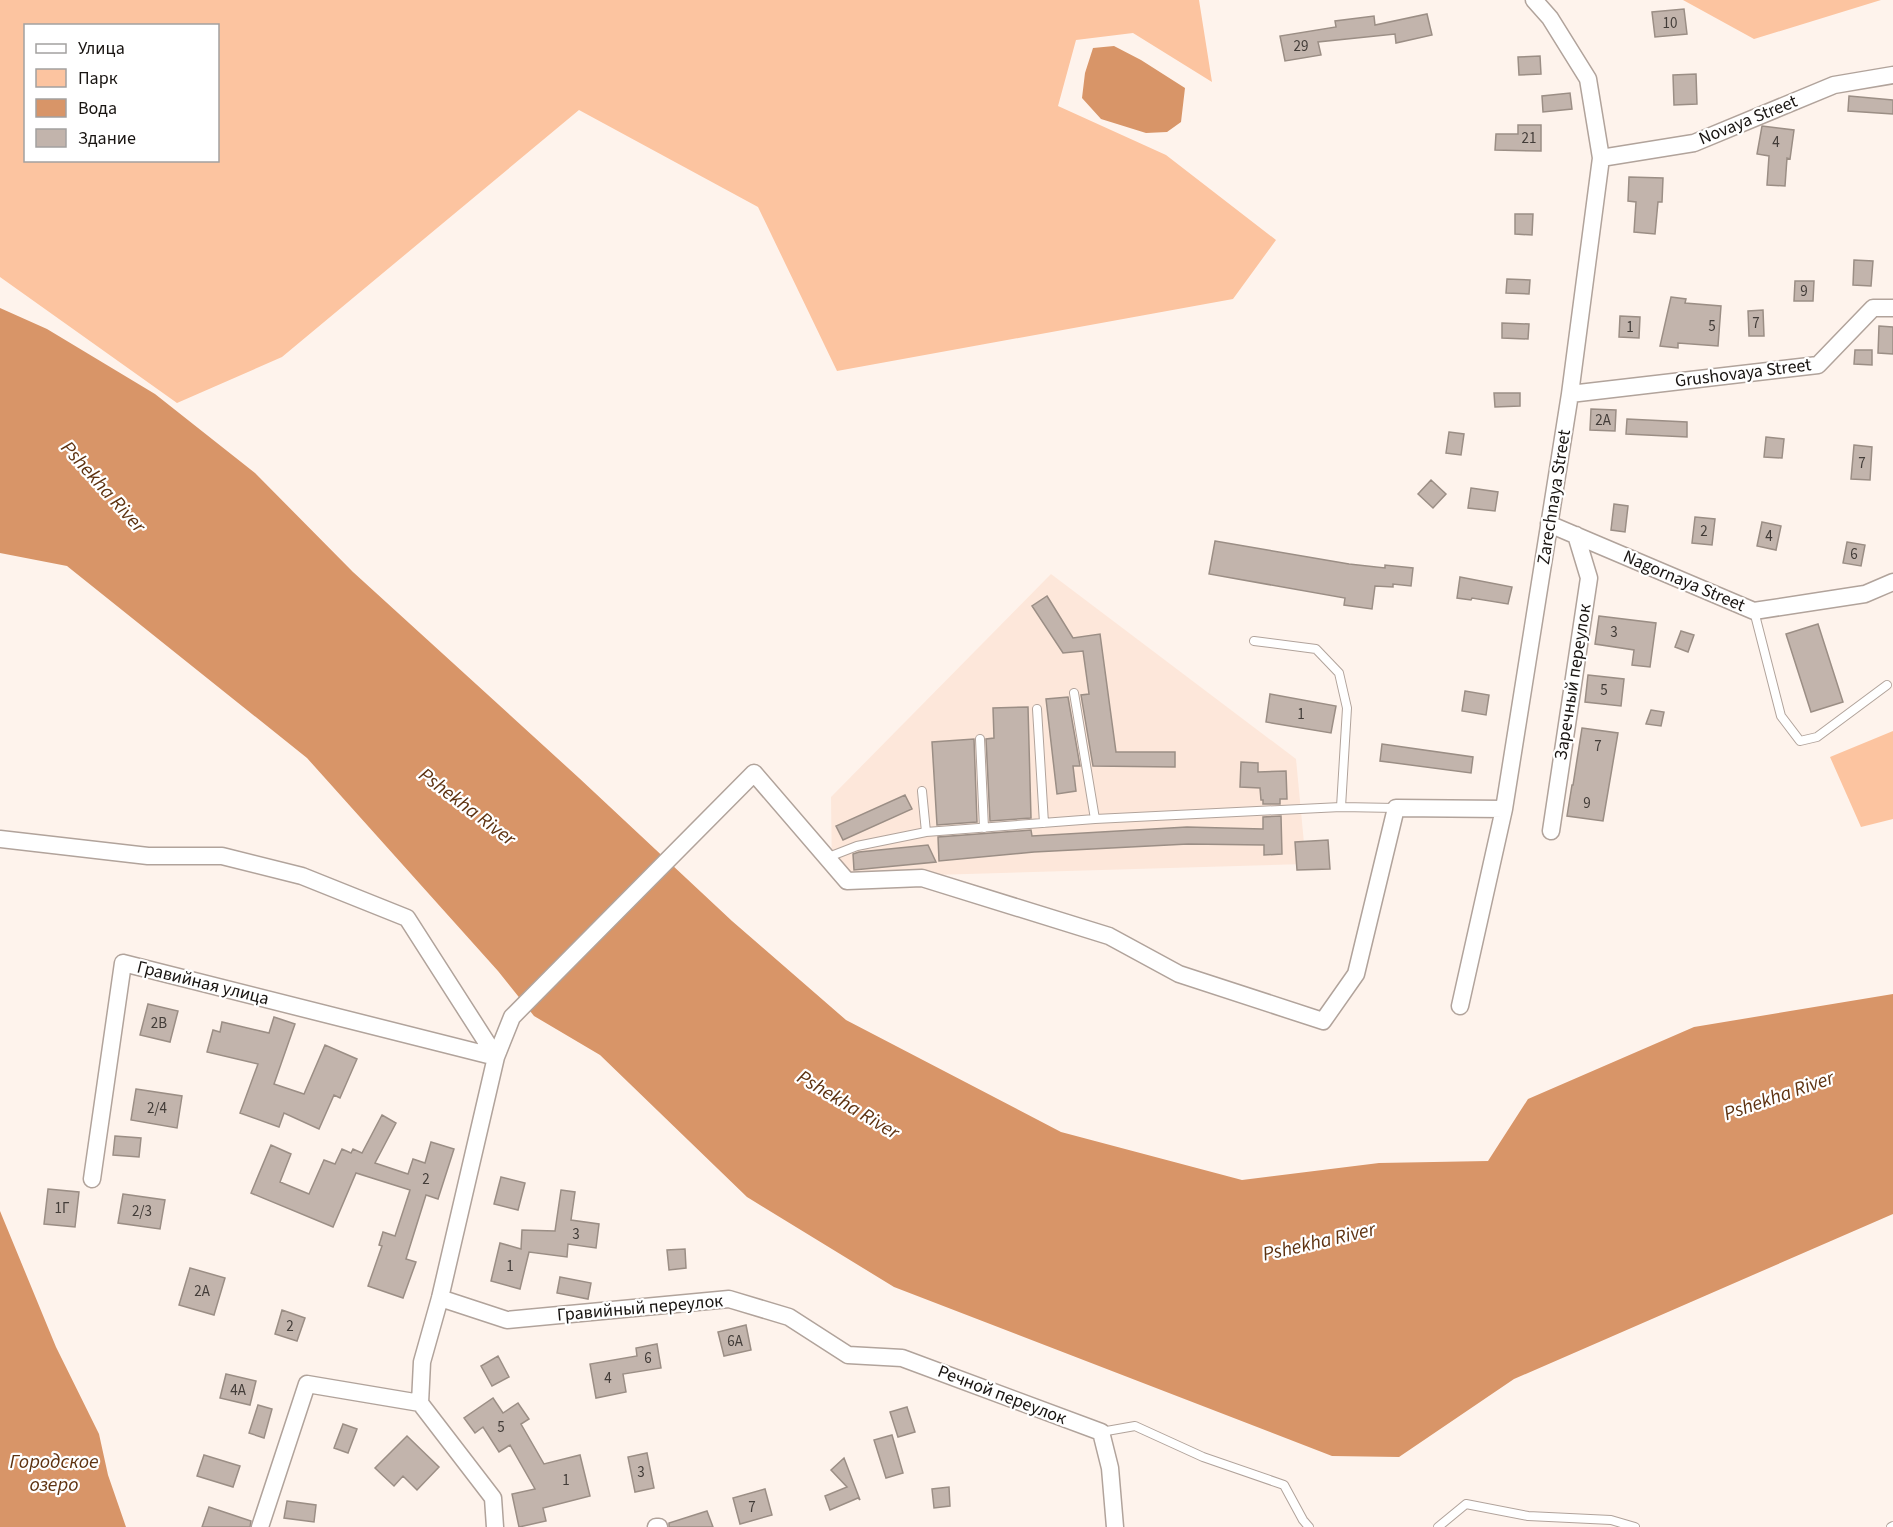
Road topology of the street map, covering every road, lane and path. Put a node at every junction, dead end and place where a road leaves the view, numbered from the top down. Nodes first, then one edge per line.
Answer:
1 (1534, 0) edge
2 (1893, 75) edge
3 (1601, 158) junction
4 (1893, 308) edge
5 (1570, 394) junction
6 (1550, 524) junction
7 (1576, 535) junction
8 (1893, 582) edge
9 (1754, 611) junction
10 (1254, 641) dead end
11 (1887, 685) dead end
12 (1074, 693) dead end
13 (1037, 709) dead end
14 (980, 739) dead end
15 (922, 790) dead end
16 (1341, 807) junction
17 (1396, 808) junction
18 (1504, 809) junction
19 (1095, 819) junction
20 (1044, 823) junction
21 (984, 828) junction
22 (1551, 831) dead end
23 (926, 832) junction
24 (0, 839) edge
25 (826, 858) junction
26 (1460, 1006) dead end
27 (496, 1057) junction
28 (92, 1179) dead end
29 (440, 1298) junction
30 (902, 1358) joint
31 (420, 1403) junction
32 (1101, 1432) junction
33 (260, 1527) edge
34 (495, 1527) edge
35 (1115, 1527) edge
36 (1309, 1527) edge
37 (1438, 1527) edge
38 (1635, 1527) edge

1 - 3 street, Zarechnaya Street
2 - 3 street, Novaya Street
3 - 5 street, Zarechnaya Street
4 - 5 street, Grushovaya Street
5 - 6 street, Zarechnaya Street
6 - 7 street, Nagornaya Street
6 - 18 street, Zarechnaya Street
7 - 9 street, Nagornaya Street
7 - 22 street, Заречный переулок
8 - 9 street, Nagornaya Street
9 - 11 lane
10 - 16 lane
12 - 19 lane
13 - 20 lane
14 - 21 lane
15 - 23 lane
16 - 17 lane
16 - 19 lane
17 - 18 street
17 - 25 street
18 - 26 street, Zarechnaya Street
19 - 20 lane
20 - 21 lane
21 - 23 lane
23 - 25 lane
24 - 27 street
25 - 27 street
27 - 28 street, Гравийная улица
27 - 29 street
29 - 30 street, Гравийный переулок
29 - 31 street
30 - 32 street, Речной переулок
31 - 33 street
31 - 34 street
32 - 35 street
32 - 36 lane
37 - 38 lane

